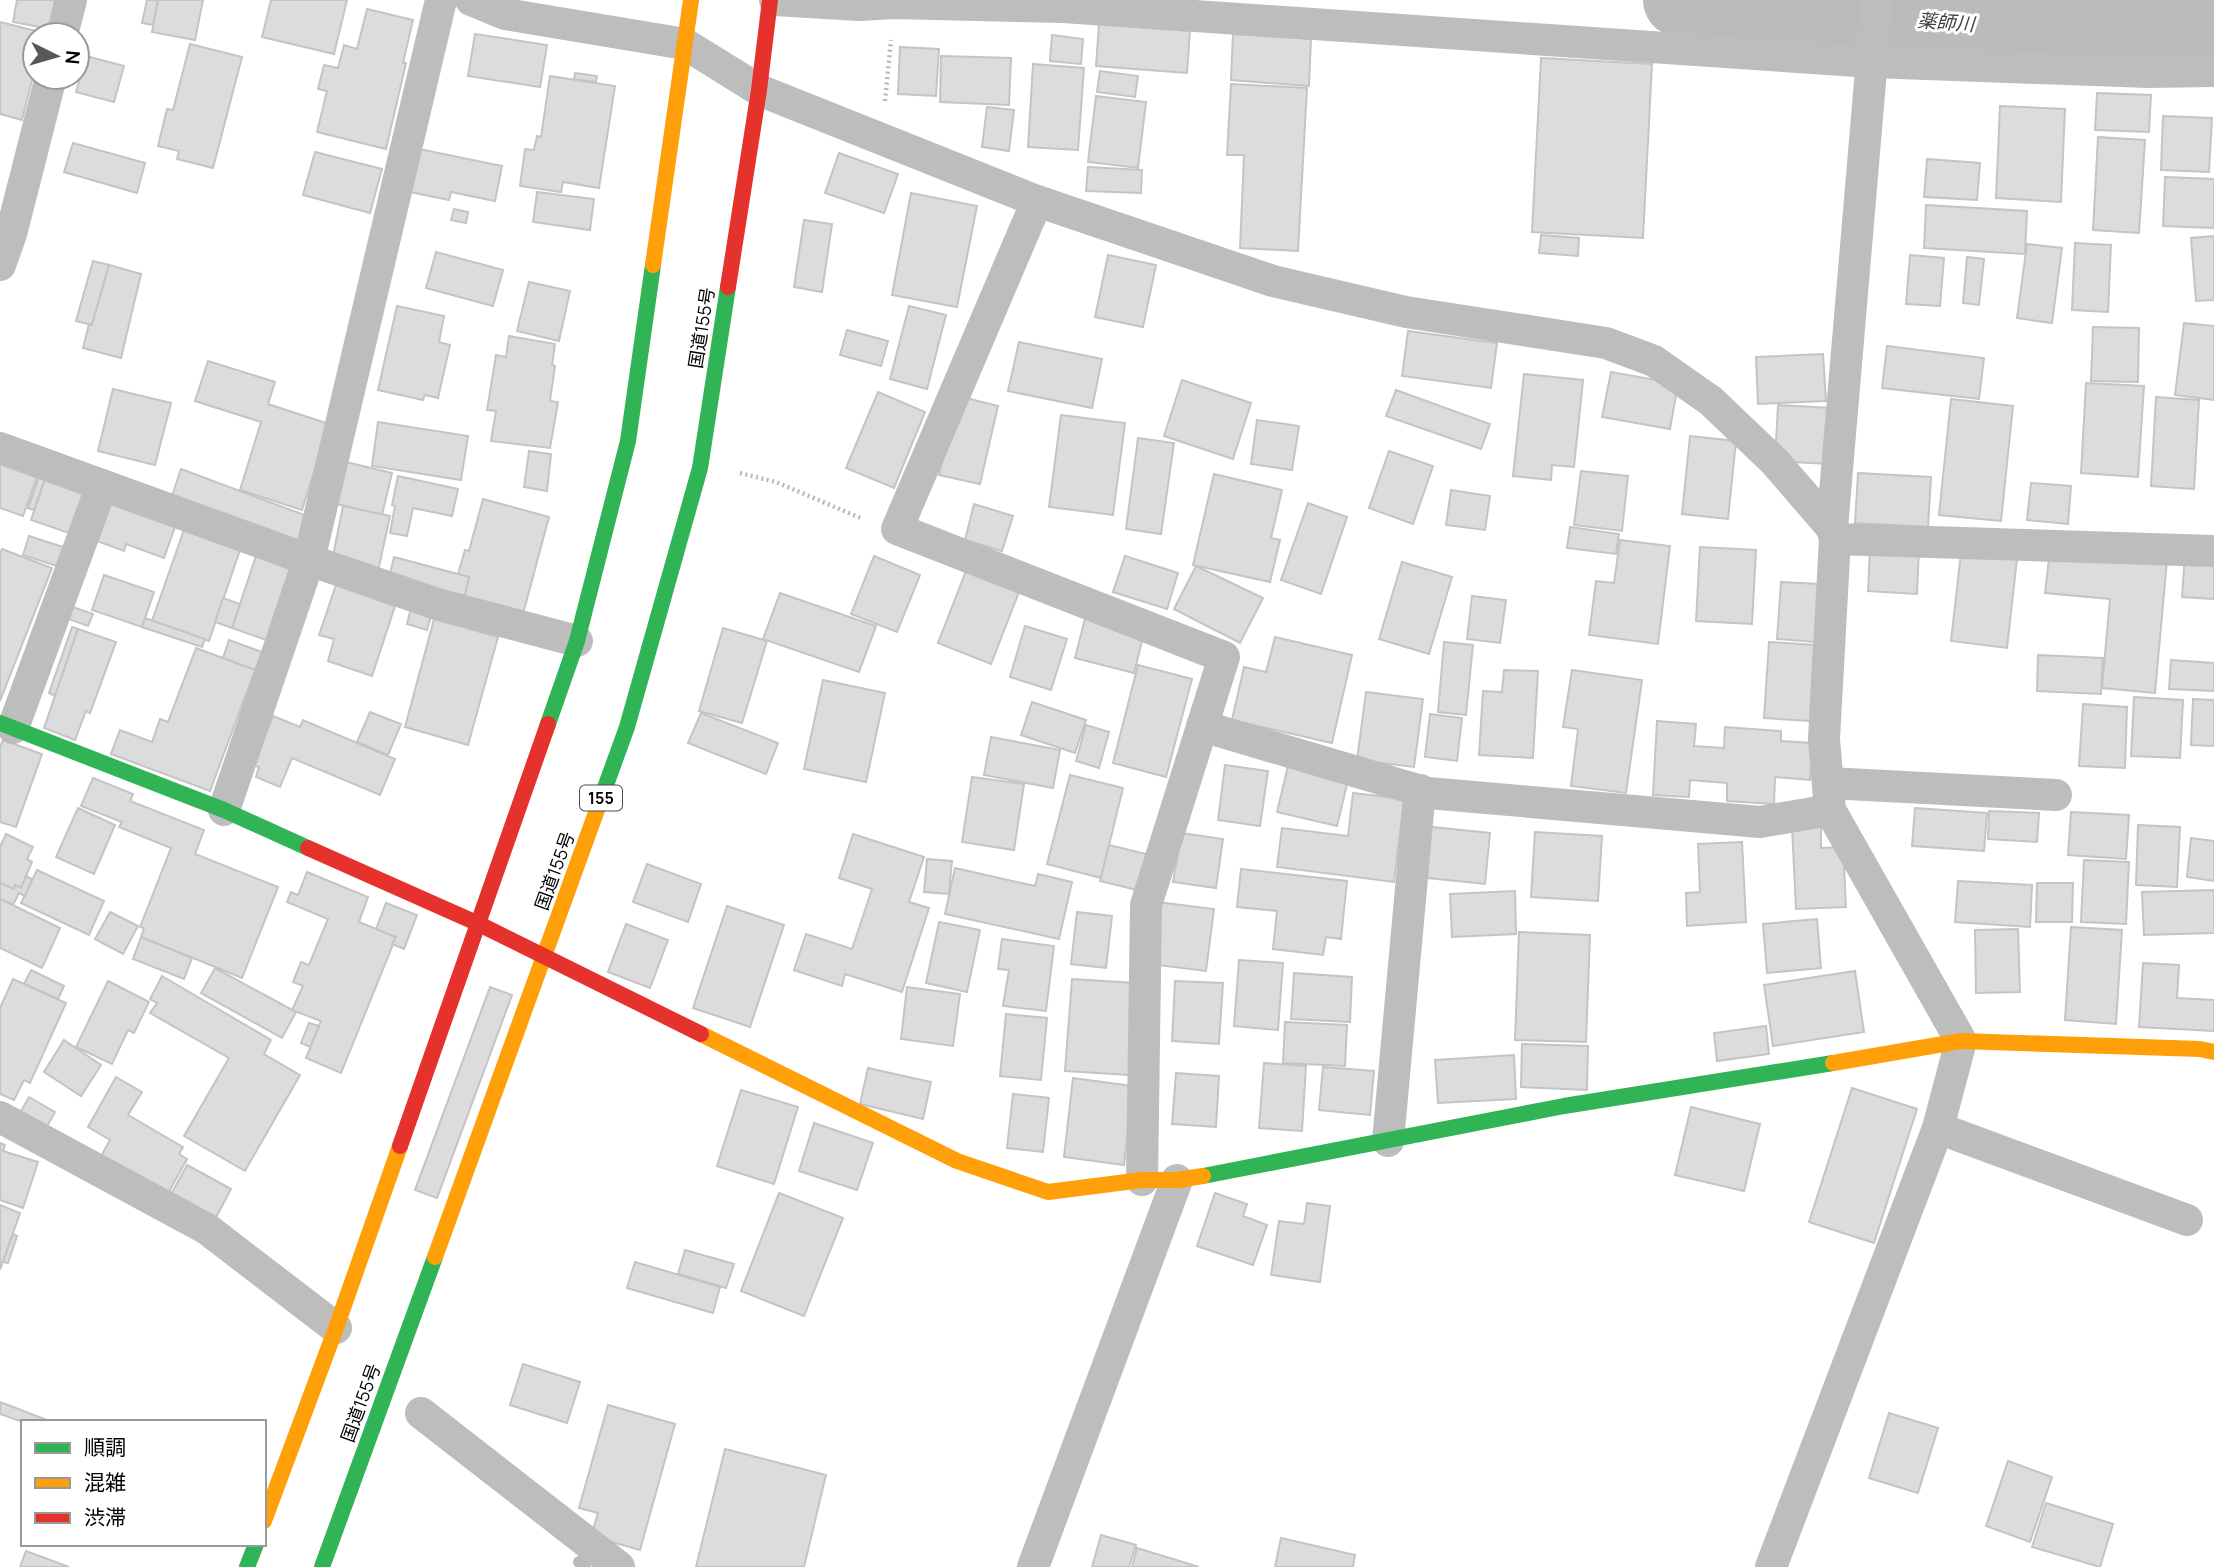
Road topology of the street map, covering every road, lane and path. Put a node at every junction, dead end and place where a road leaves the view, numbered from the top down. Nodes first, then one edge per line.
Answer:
1 (71, 0) edge
2 (441, 0) edge
3 (471, 0) edge
4 (691, 0) edge
5 (773, 0) edge
6 (1877, 0) edge
7 (66, 21) edge
8 (892, 36) dead end
9 (685, 44) junction
10 (1872, 62) junction
11 (2214, 71) edge
12 (759, 90) junction
13 (47, 91) edge
14 (885, 104) dead end
15 (1037, 201) junction
16 (0, 265) edge
17 (0, 448) edge
18 (740, 472) dead end
19 (102, 485) junction
20 (897, 528) junction
21 (1833, 534) junction
22 (2214, 551) edge
23 (309, 561) junction
24 (577, 641) junction
25 (7, 725) edge
26 (1202, 726) junction
27 (1420, 790) junction
28 (2056, 795) dead end
29 (1829, 796) junction
30 (224, 810) junction
31 (479, 924) junction
32 (544, 957) junction
33 (1961, 1041) junction
34 (2214, 1052) edge
35 (0, 1116) edge
36 (1938, 1128) junction
37 (1388, 1141) junction
38 (1142, 1180) junction
39 (1177, 1180) junction
40 (2187, 1220) dead end
41 (336, 1328) junction
42 (421, 1413) dead end
43 (266, 1516) edge
44 (255, 1546) edge
45 (247, 1567) edge
46 (322, 1567) edge
47 (619, 1567) edge
48 (1033, 1567) edge
49 (1771, 1567) edge

1 - 7 street
2 - 23 street
3 - 9 street
4 - 9 main road
5 - 10 street
5 - 12 main road, 国道155号 / 155
6 - 10 street
8 - 14 path
9 - 12 street
9 - 24 main road
10 - 11 street
10 - 21 street
12 - 15 street
12 - 32 main road, 国道155号 / 155
13 - 16 street
15 - 20 street
15 - 21 street
17 - 19 street
18 - 20 path
19 - 23 street
19 - 25 street
20 - 26 street
21 - 22 street
21 - 29 street
23 - 24 street
23 - 30 street
24 - 31 main road
25 - 30 main road
26 - 27 street
26 - 38 street
27 - 29 street
27 - 37 street
28 - 29 street
29 - 33 street
30 - 31 main road
31 - 32 main road
31 - 41 main road
32 - 38 main road
32 - 46 main road, 国道155号 / 155
33 - 34 main road
33 - 36 street
33 - 37 main road
35 - 41 street
36 - 40 street
36 - 49 street
37 - 39 main road
38 - 39 main road
39 - 48 street
41 - 43 main road
42 - 47 street
44 - 45 main road

